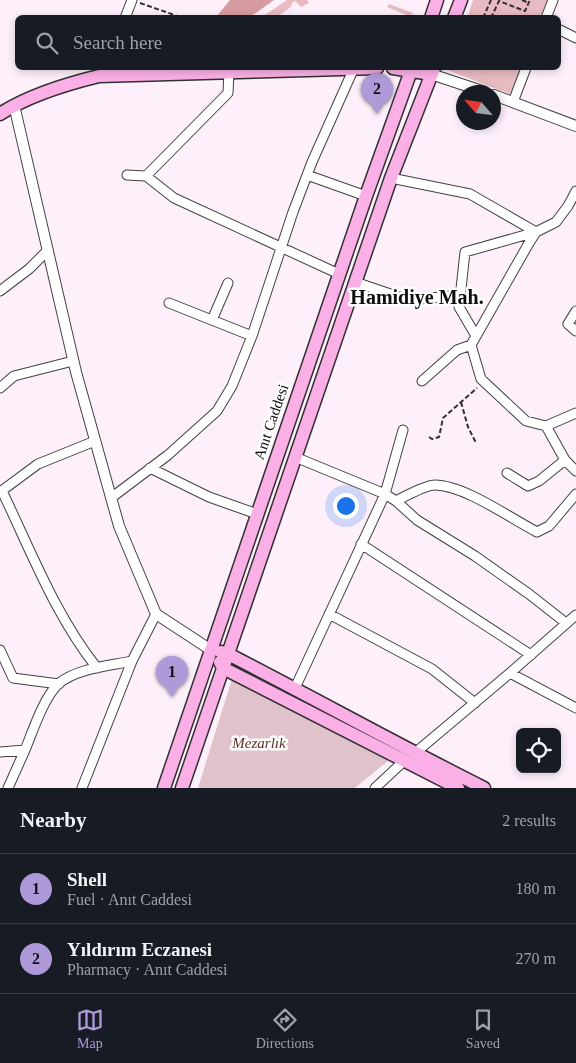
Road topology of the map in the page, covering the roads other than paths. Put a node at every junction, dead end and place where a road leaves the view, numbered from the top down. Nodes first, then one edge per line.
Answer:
1 (132, 0) edge
2 (437, 0) edge
3 (462, 0) edge
4 (553, 0) edge
5 (125, 15) edge
6 (432, 15) edge
7 (455, 15) edge
8 (547, 15) edge
9 (561, 30) edge
10 (576, 38) edge
11 (292, 70) edge
12 (353, 70) edge
13 (412, 70) edge
14 (525, 70) edge
15 (432, 71) edge
16 (101, 72) edge
17 (229, 72) junction
18 (467, 85) edge
19 (501, 98) edge
20 (512, 102) junction
21 (5, 109) edge
22 (576, 126) edge
23 (127, 175) dead end
24 (307, 175) junction
25 (146, 176) junction
26 (391, 178) junction
27 (576, 191) edge
28 (366, 196) junction
29 (536, 232) junction
30 (281, 248) junction
31 (48, 250) junction
32 (339, 274) junction
33 (355, 282) junction
34 (228, 283) dead end
35 (0, 291) edge
36 (461, 294) junction
37 (169, 302) dead end
38 (576, 311) edge
39 (212, 320) junction
40 (576, 331) edge
41 (252, 336) junction
42 (476, 336) junction
43 (471, 345) junction
44 (73, 361) junction
45 (422, 381) dead end
46 (0, 388) edge
47 (576, 413) edge
48 (546, 426) junction
49 (403, 430) dead end
50 (95, 441) junction
51 (295, 457) junction
52 (565, 460) junction
53 (150, 468) junction
54 (576, 471) edge
55 (507, 473) dead end
56 (1, 492) edge
57 (385, 494) junction
58 (576, 494) edge
59 (111, 498) junction
60 (396, 501) junction
61 (257, 514) junction
62 (361, 544) junction
63 (156, 614) junction
64 (330, 614) junction
65 (576, 615) edge
66 (566, 623) junction
67 (0, 650) edge
68 (211, 650) junction
69 (228, 654) junction
70 (531, 655) junction
71 (132, 661) junction
72 (97, 668) junction
73 (224, 668) junction
74 (510, 673) junction
75 (58, 684) junction
76 (295, 688) junction
77 (475, 703) junction
78 (576, 708) edge
79 (25, 750) junction
80 (0, 752) edge
81 (409, 757) junction
82 (8, 788) edge
83 (82, 788) edge
84 (164, 788) edge
85 (182, 788) edge
86 (375, 788) edge
87 (458, 788) edge
88 (484, 788) edge

1 - 5 street
2 - 6 main road
3 - 7 main road
4 - 8 street
9 - 10 street
11 - 17 main road
12 - 24 street
13 - 28 main road, Anıt Caddesi
14 - 20 street
15 - 18 street
15 - 26 main road
16 - 17 main road
16 - 21 main road
17 - 25 street
19 - 20 street
20 - 22 street
21 - 31 street
23 - 25 street
24 - 28 street
24 - 30 street
25 - 30 street
26 - 29 street
26 - 33 main road
27 - 29 street
28 - 32 main road, Anıt Caddesi
29 - 36 street
29 - 42 street
30 - 32 street
30 - 41 street
31 - 35 street
31 - 44 street
32 - 61 main road, Anıt Caddesi
33 - 36 street
33 - 51 main road
34 - 39 street
36 - 42 street
37 - 39 street
38 - 40 street
39 - 41 street
41 - 53 street
42 - 43 street
43 - 45 street
43 - 48 street
44 - 46 street
44 - 50 street
47 - 48 street
48 - 52 street
49 - 57 street
50 - 56 street
50 - 59 street
51 - 57 street
51 - 69 main road
52 - 54 street
52 - 55 street
53 - 59 street
53 - 61 street
56 - 72 street
57 - 60 street
57 - 62 street
58 - 60 street
59 - 63 street
60 - 66 street
61 - 68 main road, Anıt Caddesi
62 - 64 street
62 - 70 street
63 - 68 street
63 - 71 street
64 - 76 street
64 - 77 street
65 - 66 street
66 - 70 street
67 - 75 street
68 - 69 main road
68 - 73 main road
68 - 84 main road, Anıt Caddesi
69 - 73 main road
69 - 76 main road
70 - 74 street
71 - 72 street
71 - 83 street
72 - 75 street
73 - 81 main road
73 - 85 main road
74 - 77 street
74 - 78 street
75 - 79 street
76 - 81 main road
77 - 81 street
79 - 80 street
79 - 82 street
81 - 86 street
81 - 87 main road
81 - 88 main road

